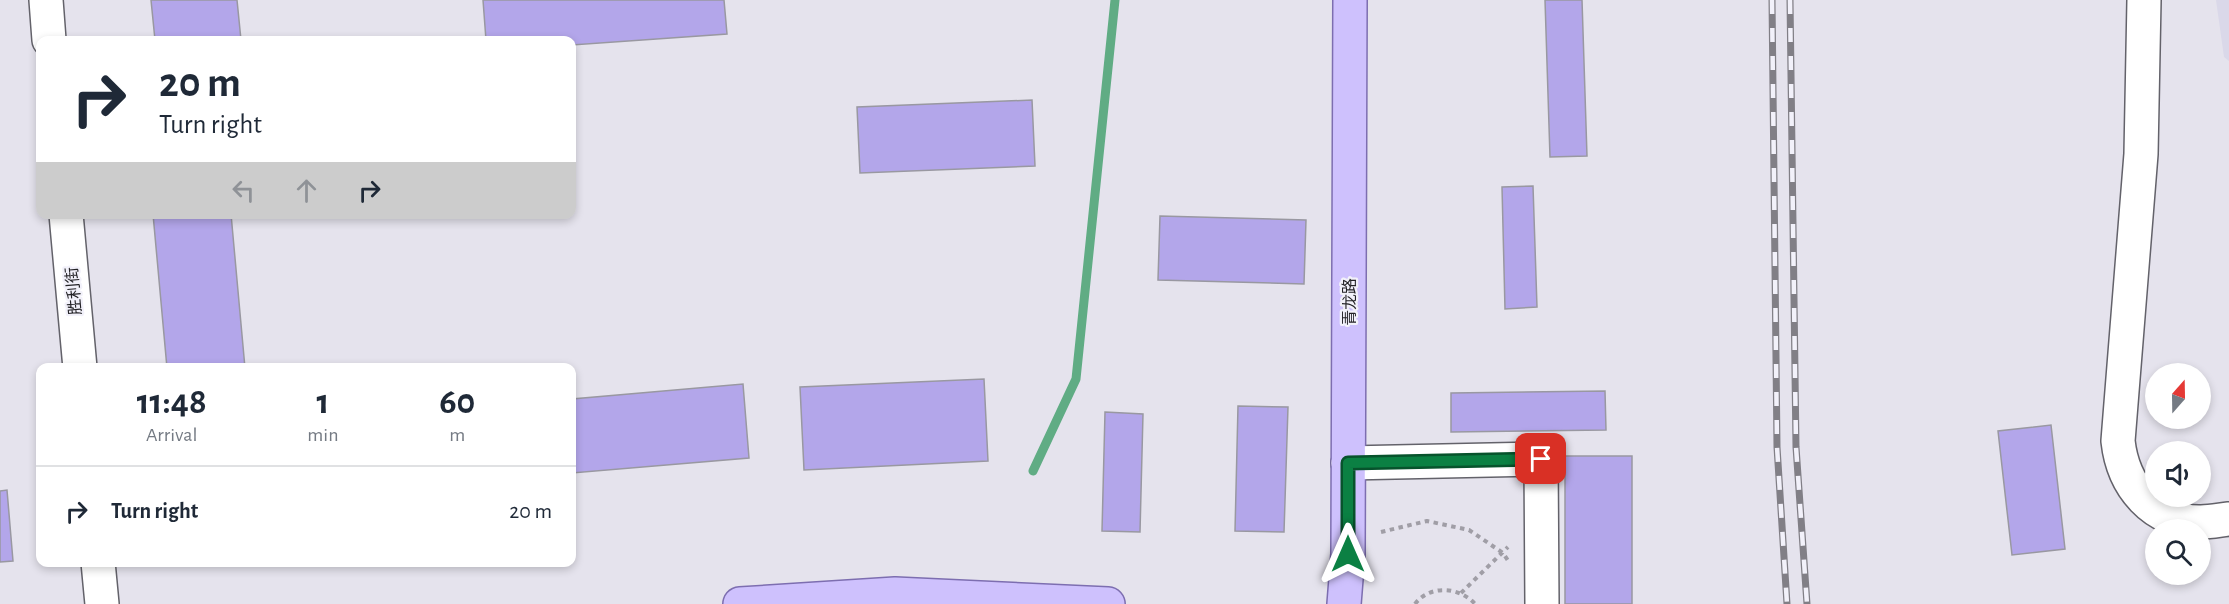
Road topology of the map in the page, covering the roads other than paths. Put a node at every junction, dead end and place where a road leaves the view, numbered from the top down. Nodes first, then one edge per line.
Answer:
1 (46, 0) edge
2 (1350, 0) edge
3 (2144, 0) edge
4 (49, 36) edge
5 (66, 219) edge
6 (80, 363) edge
7 (1348, 463) junction
8 (2229, 519) edge
9 (98, 567) edge
10 (102, 604) edge
11 (740, 604) edge
12 (1108, 604) edge
13 (1344, 604) edge
14 (1542, 604) edge

1 - 4 street
2 - 7 main road, 青龙路
3 - 8 street
5 - 6 street, 胜利街
7 - 13 main road, 青龙路
7 - 14 street
9 - 10 street
11 - 12 main road

